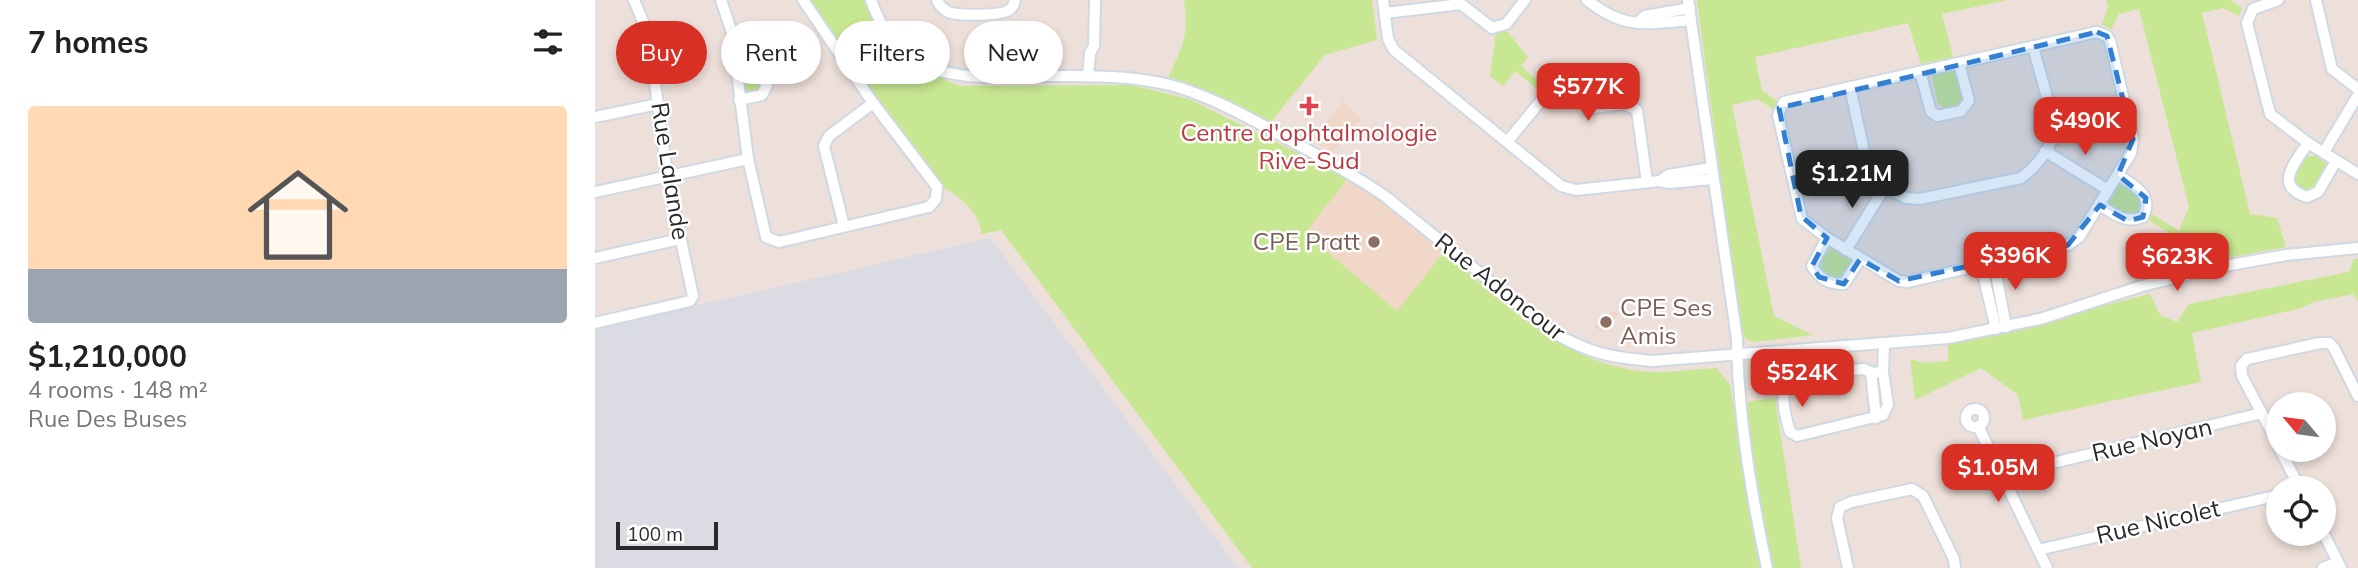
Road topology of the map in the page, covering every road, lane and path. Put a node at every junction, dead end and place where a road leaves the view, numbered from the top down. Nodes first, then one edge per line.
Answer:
1 (634, 0) edge
2 (721, 0) edge
3 (803, 0) edge
4 (871, 0) edge
5 (937, 0) edge
6 (1015, 0) edge
7 (1095, 0) edge
8 (1383, 0) edge
9 (1525, 0) edge
10 (1587, 0) edge
11 (2278, 0) edge
12 (2316, 0) edge
13 (1690, 9) edge
14 (1385, 13) junction
15 (728, 21) edge
16 (2033, 46) junction
17 (1959, 63) junction
18 (1920, 72) junction
19 (1092, 76) junction
20 (737, 84) edge
21 (766, 84) edge
22 (1850, 88) junction
23 (2358, 89) edge
24 (2358, 95) edge
25 (739, 100) junction
26 (873, 103) junction
27 (658, 104) junction
28 (595, 117) edge
29 (1507, 142) junction
30 (2308, 143) junction
31 (2045, 151) junction
32 (2324, 152) junction
33 (748, 159) junction
34 (2336, 161) junction
35 (1712, 174) junction
36 (2358, 174) edge
37 (667, 175) junction
38 (2118, 175) junction
39 (1647, 182) junction
40 (1885, 187) junction
41 (2108, 190) junction
42 (595, 192) edge
43 (2100, 205) junction
44 (844, 226) junction
45 (1827, 238) junction
46 (681, 239) junction
47 (2358, 248) edge
48 (1846, 250) junction
49 (595, 258) edge
50 (1860, 259) junction
51 (1994, 263) junction
52 (1981, 265) junction
53 (595, 323) edge
54 (2001, 328) junction
55 (1884, 344) junction
56 (1858, 345) junction
57 (1737, 355) junction
58 (1865, 371) junction
59 (1883, 372) junction
60 (2357, 390) edge
61 (2262, 413) junction
62 (1876, 418) junction
63 (2266, 421) edge
64 (1978, 426) dead end
65 (2002, 475) junction
66 (2266, 498) edge
67 (2330, 546) edge
68 (2038, 550) junction
69 (2339, 565) edge
70 (1767, 568) edge
71 (1848, 568) edge
72 (1955, 568) edge
73 (2047, 568) edge
74 (2323, 568) edge

1 - 27 street, Rue Lalande
2 - 15 street
3 - 26 street
4 - 19 street, Rue Adoncour
5 - 6 street
7 - 19 street
8 - 14 street
9 - 14 street
10 - 13 street
11 - 30 street
12 - 23 street
13 - 35 street
14 - 29 street
16 - 17 street
16 - 31 street
16 - 38 street
17 - 18 street
17 - 18 street
18 - 22 street
19 - 57 street, Rue Adoncour
20 - 25 street
21 - 25 street
22 - 40 street
22 - 45 street
24 - 32 street
25 - 33 street
26 - 44 street
26 - 44 street
27 - 28 street
27 - 37 street, Rue Lalande
29 - 39 street
29 - 39 street
30 - 32 street
30 - 34 street
31 - 40 street
31 - 41 street
32 - 34 street
33 - 37 street
33 - 44 street
34 - 36 street
35 - 39 street
35 - 57 street
37 - 42 street
37 - 46 street, Rue Lalande
38 - 41 street
38 - 43 street
40 - 48 street
41 - 43 street
43 - 51 street
45 - 48 street
45 - 50 street
46 - 49 street
46 - 53 street, Rue Lalande
47 - 54 street, Rue Adoncour
48 - 50 street
50 - 52 street
51 - 52 street
51 - 54 street
52 - 54 street
54 - 55 street, Rue Adoncour
55 - 56 street, Rue Adoncour
55 - 59 street
56 - 57 street, Rue Adoncour
56 - 58 street
57 - 70 street
58 - 59 street
58 - 62 street
58 - 62 street
59 - 62 street
60 - 61 street
61 - 63 street
61 - 65 street, Rue Noyan
64 - 65 street
65 - 68 street
66 - 68 street, Rue Nicolet
67 - 69 street
68 - 73 street
69 - 74 street
71 - 72 street

